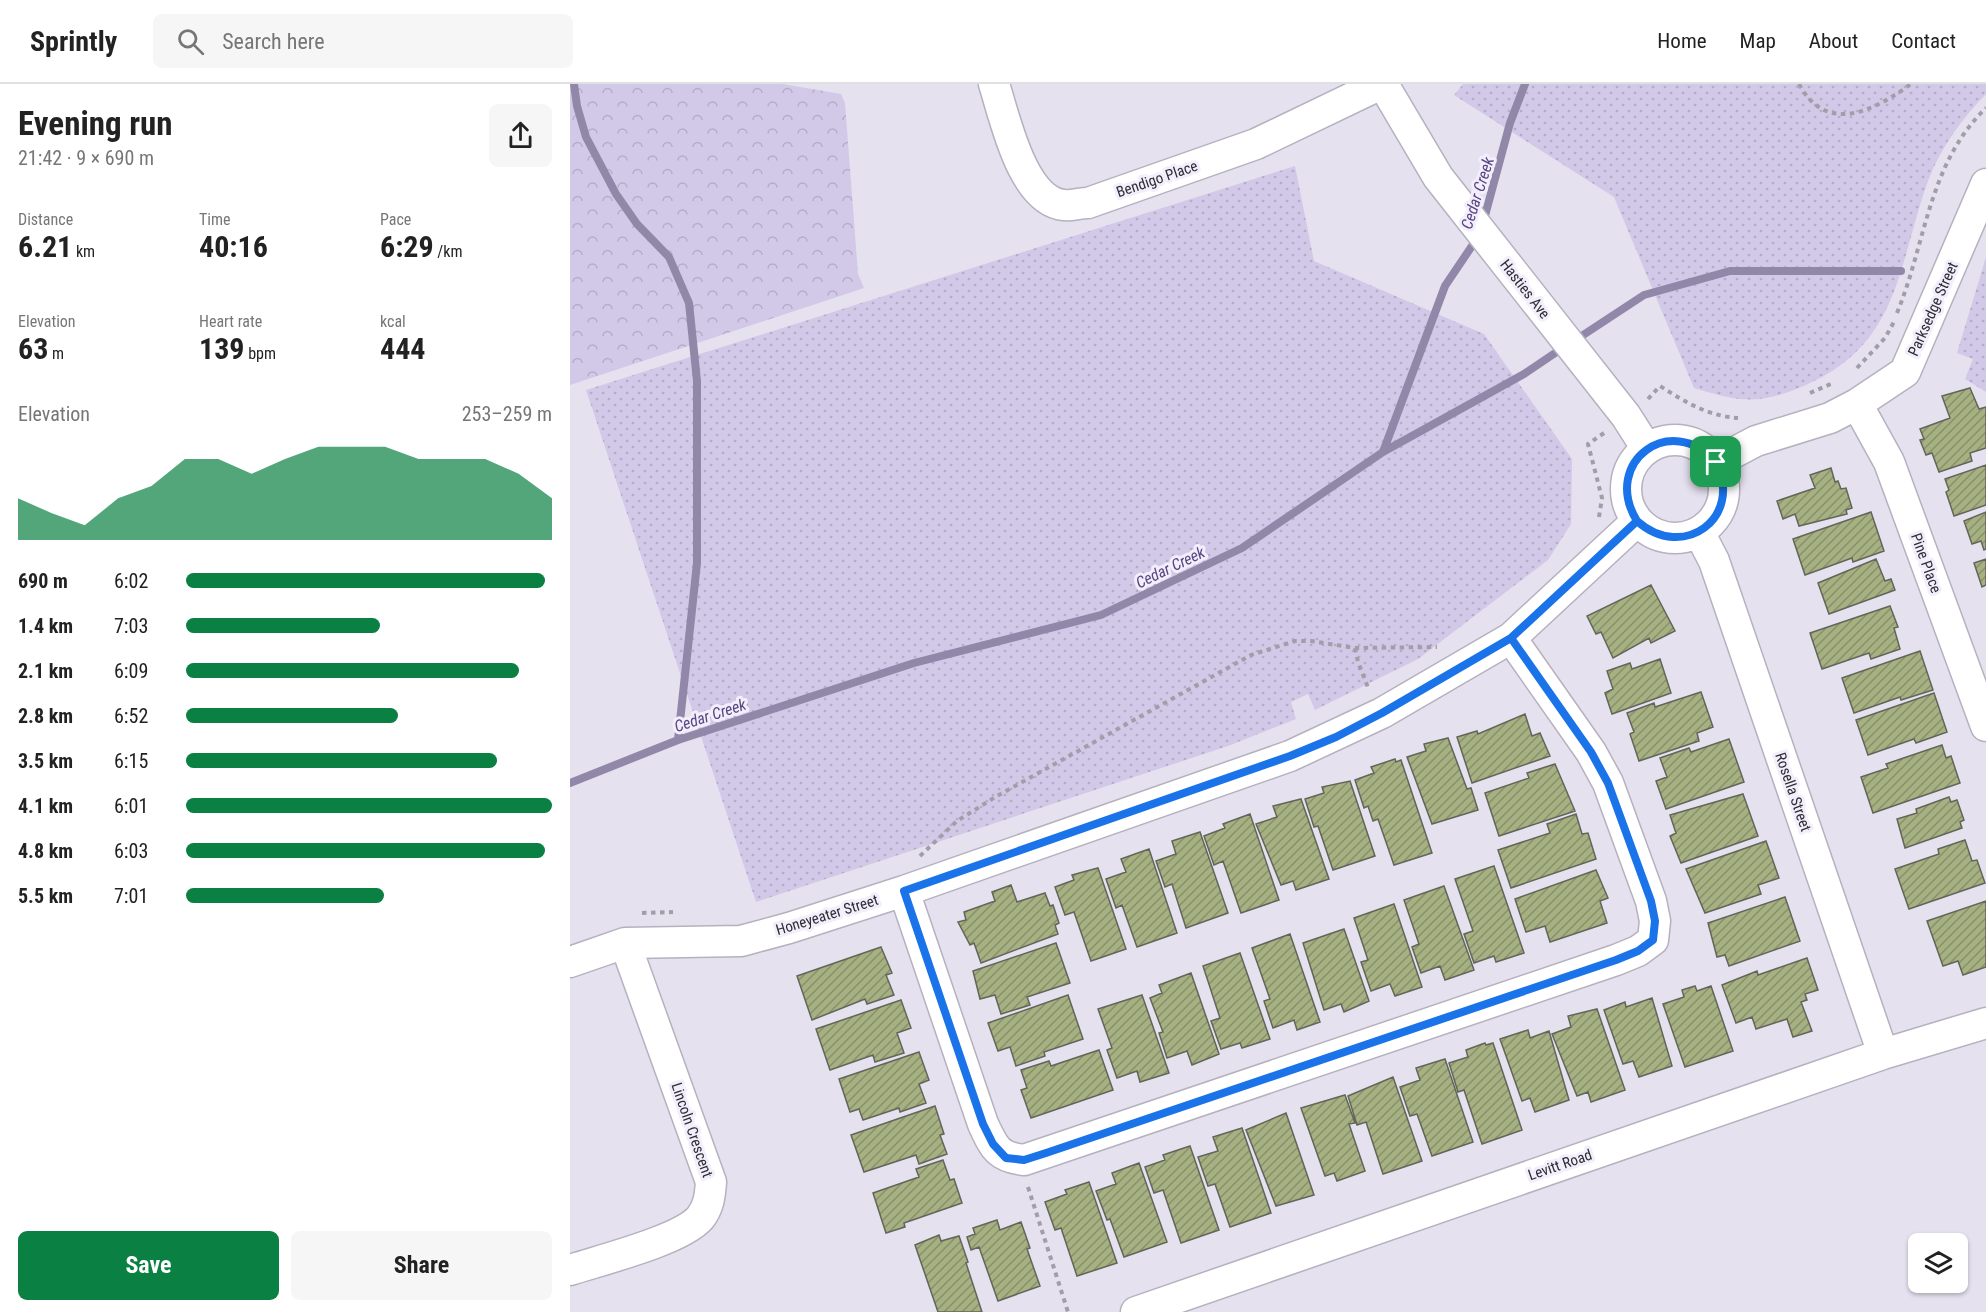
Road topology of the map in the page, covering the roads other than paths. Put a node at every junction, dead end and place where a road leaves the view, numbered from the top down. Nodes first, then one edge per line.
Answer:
1 (994, 84) edge
2 (1382, 84) edge
3 (1986, 184) edge
4 (1857, 404) junction
5 (1647, 450) junction
6 (1716, 462) junction
7 (1637, 521) junction
8 (1699, 532) junction
9 (1511, 638) junction
10 (1986, 726) edge
11 (904, 891) junction
12 (625, 943) junction
13 (570, 962) edge
14 (1986, 1023) edge
15 (1883, 1054) junction
16 (570, 1270) edge
17 (1136, 1312) edge

1 - 2 street, Bendigo Place
2 - 5 street, Hasties Ave
3 - 4 street, Parksedge Street
4 - 6 street, Parksedge Street
4 - 10 street, Pine Place
5 - 6 street
5 - 7 street
6 - 8 street
7 - 8 street
7 - 9 street, Honeyeater Street
8 - 15 street, Rosella Street
9 - 11 street, Honeyeater Street
9 - 11 street
11 - 12 street, Honeyeater Street
12 - 13 street, Honeyeater Street
12 - 16 street, Lincoln Crescent
14 - 15 street, Levitt Road
15 - 17 street, Levitt Road

